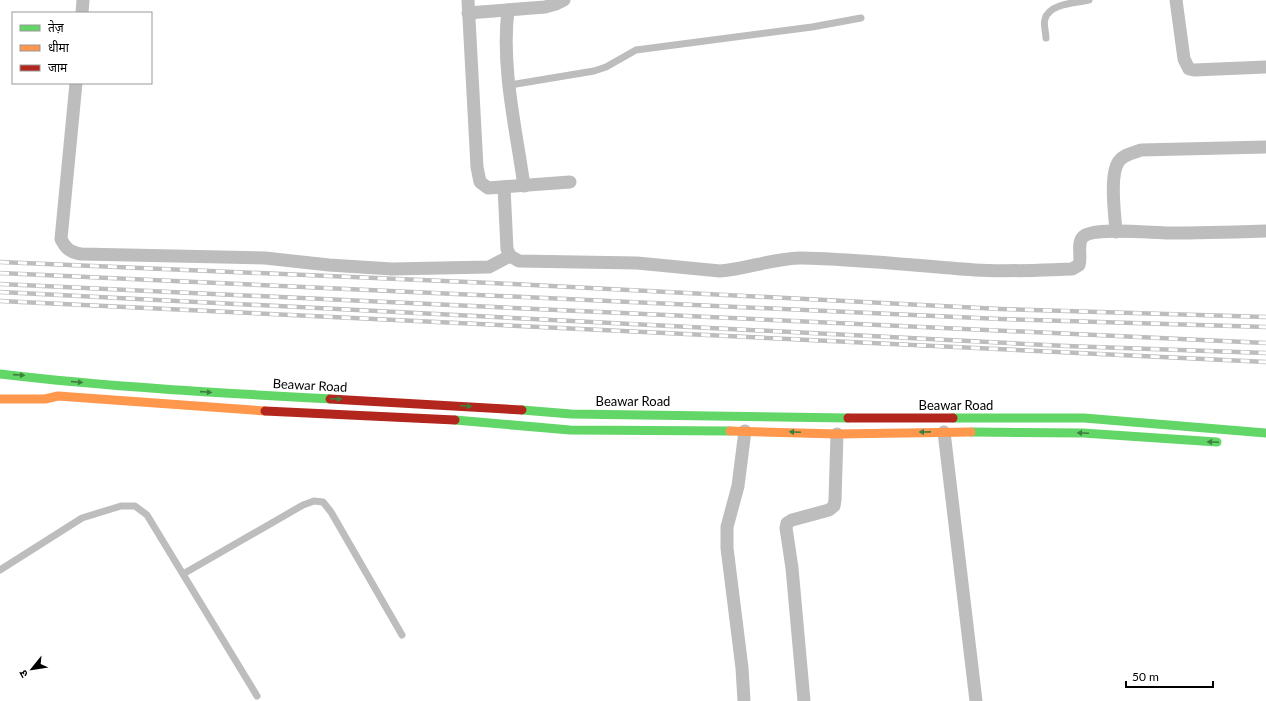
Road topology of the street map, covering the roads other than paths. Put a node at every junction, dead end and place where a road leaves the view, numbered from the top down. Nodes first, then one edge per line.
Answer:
1 (83, 0) edge
2 (564, 0) edge
3 (1089, 0) edge
4 (1176, 0) edge
5 (468, 6) edge
6 (508, 10) junction
7 (82, 12) edge
8 (861, 18) dead end
9 (1046, 38) dead end
10 (1266, 67) edge
11 (76, 84) edge
12 (510, 85) junction
13 (1266, 147) edge
14 (570, 182) dead end
15 (524, 186) junction
16 (504, 187) junction
17 (1266, 231) edge
18 (1116, 232) junction
19 (510, 256) junction
20 (0, 374) edge
21 (0, 399) edge
22 (745, 430) junction
23 (944, 432) junction
24 (1266, 433) edge
25 (837, 434) junction
26 (1229, 443) dead end
27 (0, 570) edge
28 (183, 574) junction
29 (402, 635) dead end
30 (257, 696) dead end
31 (744, 701) edge
32 (804, 701) edge
33 (976, 701) edge

1 - 7 street
2 - 6 street
3 - 9 lane
4 - 10 street
5 - 6 street
5 - 16 street
6 - 12 street
8 - 12 lane
11 - 19 street
12 - 15 street
13 - 18 street
14 - 15 street
15 - 16 street
16 - 19 street
17 - 18 street
18 - 19 street
20 -> 24 main road, Beawar Road
21 - 22 main road, Beawar Road
25 -> 22 main road, Beawar Road
22 - 31 street
23 -> 25 main road, Beawar Road
26 -> 23 main road, Beawar Road
23 - 33 street
25 - 32 street
27 - 28 lane
28 - 29 lane
28 - 30 lane

